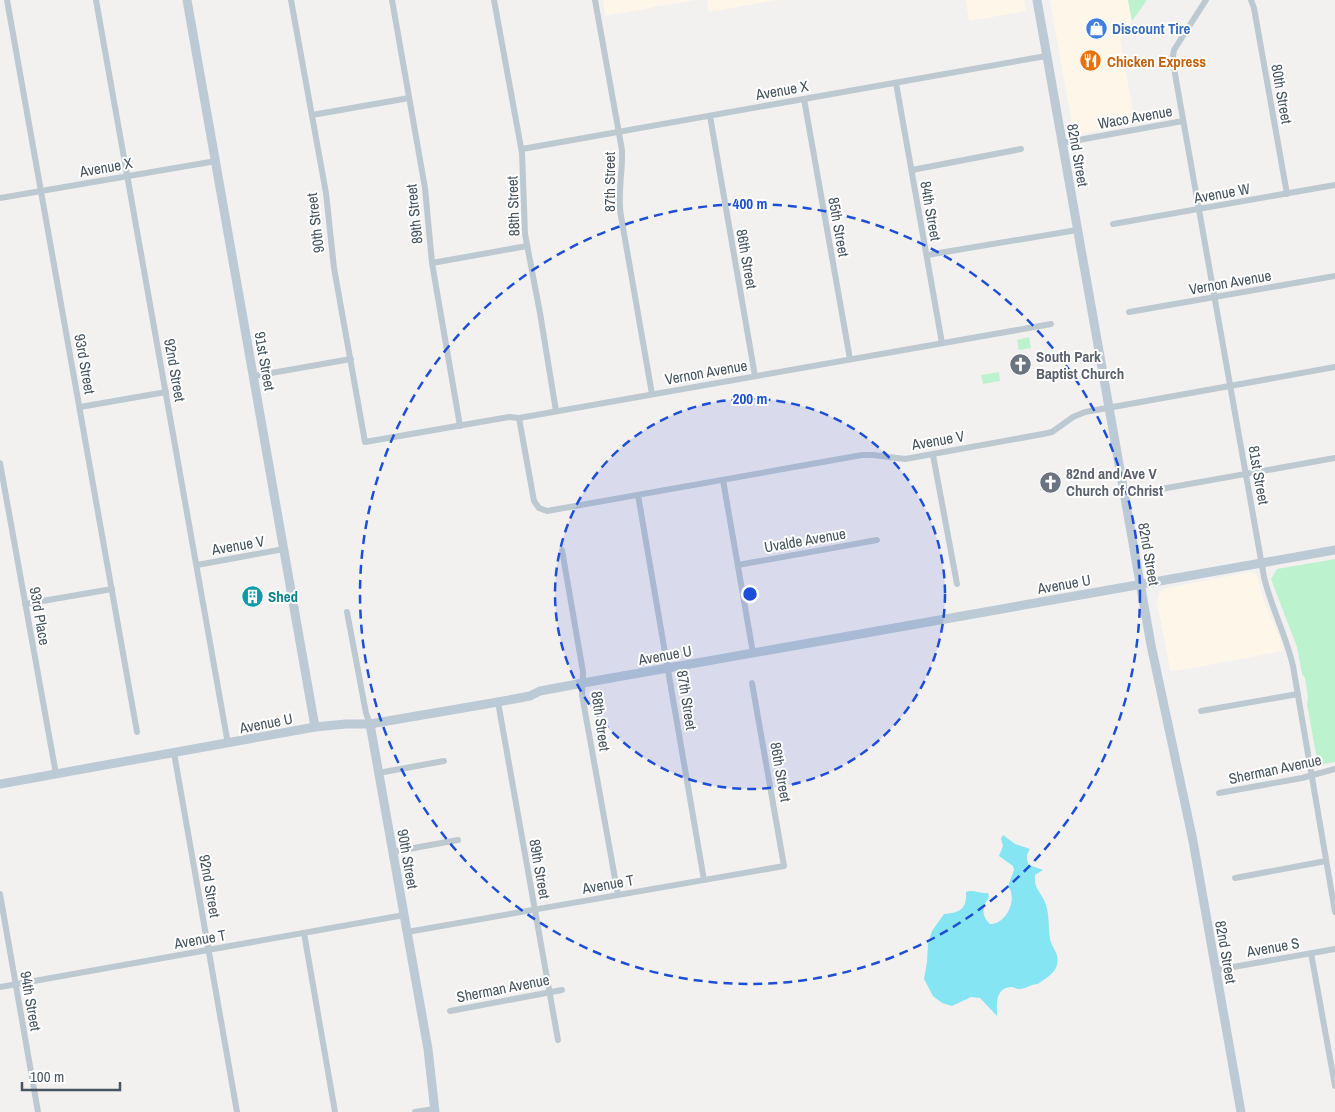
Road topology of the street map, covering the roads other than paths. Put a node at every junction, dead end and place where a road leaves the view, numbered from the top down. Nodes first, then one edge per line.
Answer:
1 (7, 0) edge
2 (96, 0) edge
3 (187, 0) edge
4 (291, 0) edge
5 (392, 0) edge
6 (494, 0) edge
7 (595, 0) edge
8 (1037, 0) edge
9 (1206, 0) edge
10 (1251, 0) edge
11 (1046, 56) junction
12 (896, 82) junction
13 (409, 98) junction
14 (804, 99) junction
15 (312, 115) junction
16 (710, 116) junction
17 (1183, 121) junction
18 (618, 132) junction
19 (1062, 143) junction
20 (522, 149) junction
21 (1021, 149) dead end
22 (216, 161) junction
23 (912, 170) junction
24 (128, 176) junction
25 (1335, 185) edge
26 (42, 191) junction
27 (1287, 194) junction
28 (0, 198) edge
29 (1199, 209) junction
30 (1113, 224) dead end
31 (1077, 230) junction
32 (527, 246) junction
33 (927, 255) junction
34 (432, 263) junction
35 (1335, 276) edge
36 (1214, 297) junction
37 (1129, 312) dead end
38 (1050, 324) dead end
39 (942, 343) junction
40 (350, 359) junction
41 (850, 359) junction
42 (1335, 367) edge
43 (254, 376) junction
44 (755, 376) junction
45 (1230, 386) junction
46 (166, 392) junction
47 (652, 394) junction
48 (80, 407) junction
49 (1109, 407) junction
50 (556, 411) junction
51 (519, 418) junction
52 (460, 426) junction
53 (366, 442) joint
54 (933, 454) junction
55 (1335, 458) edge
56 (0, 463) edge
57 (1246, 474) junction
58 (723, 480) junction
59 (1162, 489) dead end
60 (638, 495) junction
61 (877, 540) dead end
62 (284, 550) junction
63 (562, 550) dead end
64 (1335, 550) edge
65 (1262, 563) junction
66 (197, 565) junction
67 (738, 565) junction
68 (956, 584) dead end
69 (1140, 585) junction
70 (112, 589) junction
71 (25, 604) junction
72 (347, 612) dead end
73 (753, 653) junction
74 (669, 668) junction
75 (583, 683) junction
76 (752, 683) dead end
77 (1298, 694) junction
78 (498, 702) junction
79 (1201, 711) dead end
80 (370, 724) junction
81 (315, 728) junction
82 (137, 732) dead end
83 (228, 744) junction
84 (174, 753) junction
85 (444, 761) dead end
86 (1335, 770) edge
87 (378, 773) junction
88 (56, 774) junction
89 (1312, 775) junction
90 (0, 784) edge
91 (1219, 793) dead end
92 (458, 840) dead end
93 (392, 852) junction
94 (1326, 862) junction
95 (784, 866) joint
96 (1235, 878) dead end
97 (704, 880) junction
98 (0, 894) edge
99 (618, 895) junction
100 (534, 909) junction
101 (1335, 912) edge
102 (404, 915) junction
103 (407, 932) junction
104 (304, 933) junction
105 (1335, 949) edge
106 (209, 950) junction
107 (1311, 953) junction
108 (1216, 970) junction
109 (16, 985) junction
110 (0, 987) edge
111 (562, 990) dead end
112 (549, 992) junction
113 (450, 1010) dead end
114 (558, 1040) dead end
115 (1335, 1086) edge
116 (434, 1110) edge
117 (38, 1112) edge
118 (237, 1112) edge
119 (334, 1112) edge
120 (415, 1112) edge
121 (1241, 1112) edge

1 - 26 street, 93rd Street
2 - 24 street, 92nd Street
3 - 22 street, 91st Street
4 - 15 street, 90th Street
5 - 13 street, 89th Street
6 - 20 street, 88th Street
7 - 18 street, 87th Street
8 - 11 street, 82nd Street
9 - 17 street, 81st Street
10 - 27 street, 80th Street
11 - 12 street, Avenue X
11 - 19 street, 82nd Street
12 - 14 street, Avenue X
12 - 23 street, 84th Street
13 - 15 street
13 - 34 street, 89th Street
14 - 16 street, Avenue X
14 - 41 street, 85th Street
15 - 40 street, 90th Street
16 - 18 street, Avenue X
16 - 44 street, 86th Street
17 - 19 street, Waco Avenue
17 - 29 street, 81st Street
18 - 20 street, Avenue X
18 - 47 street, 87th Street
19 - 31 street, 82nd Street
20 - 32 street, 88th Street
21 - 23 street
22 - 24 street, Avenue X
22 - 43 street, 91st Street
23 - 33 street, 84th Street
24 - 26 street, Avenue X
24 - 46 street, 92nd Street
25 - 27 street, Avenue W
26 - 28 street, Avenue X
26 - 48 street, 93rd Street
27 - 29 street, Avenue W
29 - 30 street, Avenue W
29 - 36 street, 81st Street
31 - 33 street
31 - 49 street, 82nd Street
32 - 34 street
32 - 50 street, 88th Street
33 - 39 street, 84th Street
34 - 52 street, 89th Street
35 - 36 street, Vernon Avenue
36 - 37 street, Vernon Avenue
36 - 45 street, 81st Street
38 - 39 street, Vernon Avenue
39 - 41 street, Vernon Avenue
40 - 43 street
40 - 53 street, 90th Street
41 - 44 street, Vernon Avenue
42 - 45 street, Avenue V
43 - 62 street, 91st Street
44 - 47 street, Vernon Avenue
45 - 49 street, Avenue V
45 - 57 street, 81st Street
46 - 48 street
46 - 66 street, 92nd Street
47 - 50 street, Vernon Avenue
48 - 70 street, 93rd Street
49 - 54 street, Avenue V
49 - 69 street, 82nd Street
50 - 51 street, Vernon Avenue
51 - 52 street, Vernon Avenue
51 - 60 street, Avenue V
52 - 53 street, Vernon Avenue
54 - 58 street, Avenue V
54 - 68 street
55 - 57 street
56 - 71 street, 93rd Place
57 - 59 street
57 - 65 street, 81st Street
58 - 60 street, Avenue V
58 - 67 street
60 - 74 street, 87th Street
61 - 67 street, Uvalde Avenue
62 - 66 street, Avenue V
62 - 81 street, 91st Street
63 - 75 street, 88th Street
64 - 65 street, Avenue U
65 - 69 street, Avenue U
65 - 77 street, 81st Street
66 - 83 street, 92nd Street
67 - 73 street
69 - 73 street, Avenue U
69 - 108 street, 82nd Street
70 - 71 street
70 - 82 street, 93rd Street
71 - 88 street, 93rd Place
72 - 80 street, 90th Street
73 - 74 street, Avenue U
74 - 75 street, Avenue U
74 - 97 street, 87th Street
75 - 78 street, Avenue U
75 - 99 street, 88th Street
76 - 95 street, 86th Street
77 - 79 street
77 - 89 street, 81st Street
78 - 80 street, Avenue U
78 - 100 street, 89th Street
80 - 81 street, Avenue U
80 - 87 street, 90th Street
81 - 83 street, Avenue U
83 - 84 street, Avenue U
84 - 88 street, Avenue U
84 - 106 street, 92nd Street
85 - 87 street
86 - 89 street, Sherman Avenue
87 - 93 street, 90th Street
88 - 90 street, Avenue U
89 - 91 street, Sherman Avenue
89 - 94 street, 81st Street
92 - 93 street
93 - 102 street, 90th Street
94 - 96 street
94 - 101 street, 81st Street
95 - 97 street, Avenue T
97 - 99 street, Avenue T
98 - 109 street, 94th Street
99 - 100 street, Avenue T
100 - 103 street, Avenue T
100 - 112 street, 89th Street
102 - 103 street, 90th Street
102 - 104 street, Avenue T
103 - 116 street, 90th Street
104 - 106 street, Avenue T
104 - 119 street
105 - 107 street, Avenue S
106 - 109 street, Avenue T
106 - 118 street, 92nd Street
107 - 108 street, Avenue S
107 - 115 street
108 - 121 street, 82nd Street
109 - 110 street, Avenue T
109 - 117 street, 94th Street
111 - 112 street, Sherman Avenue
112 - 113 street, Sherman Avenue
112 - 114 street, 89th Street
116 - 120 street

